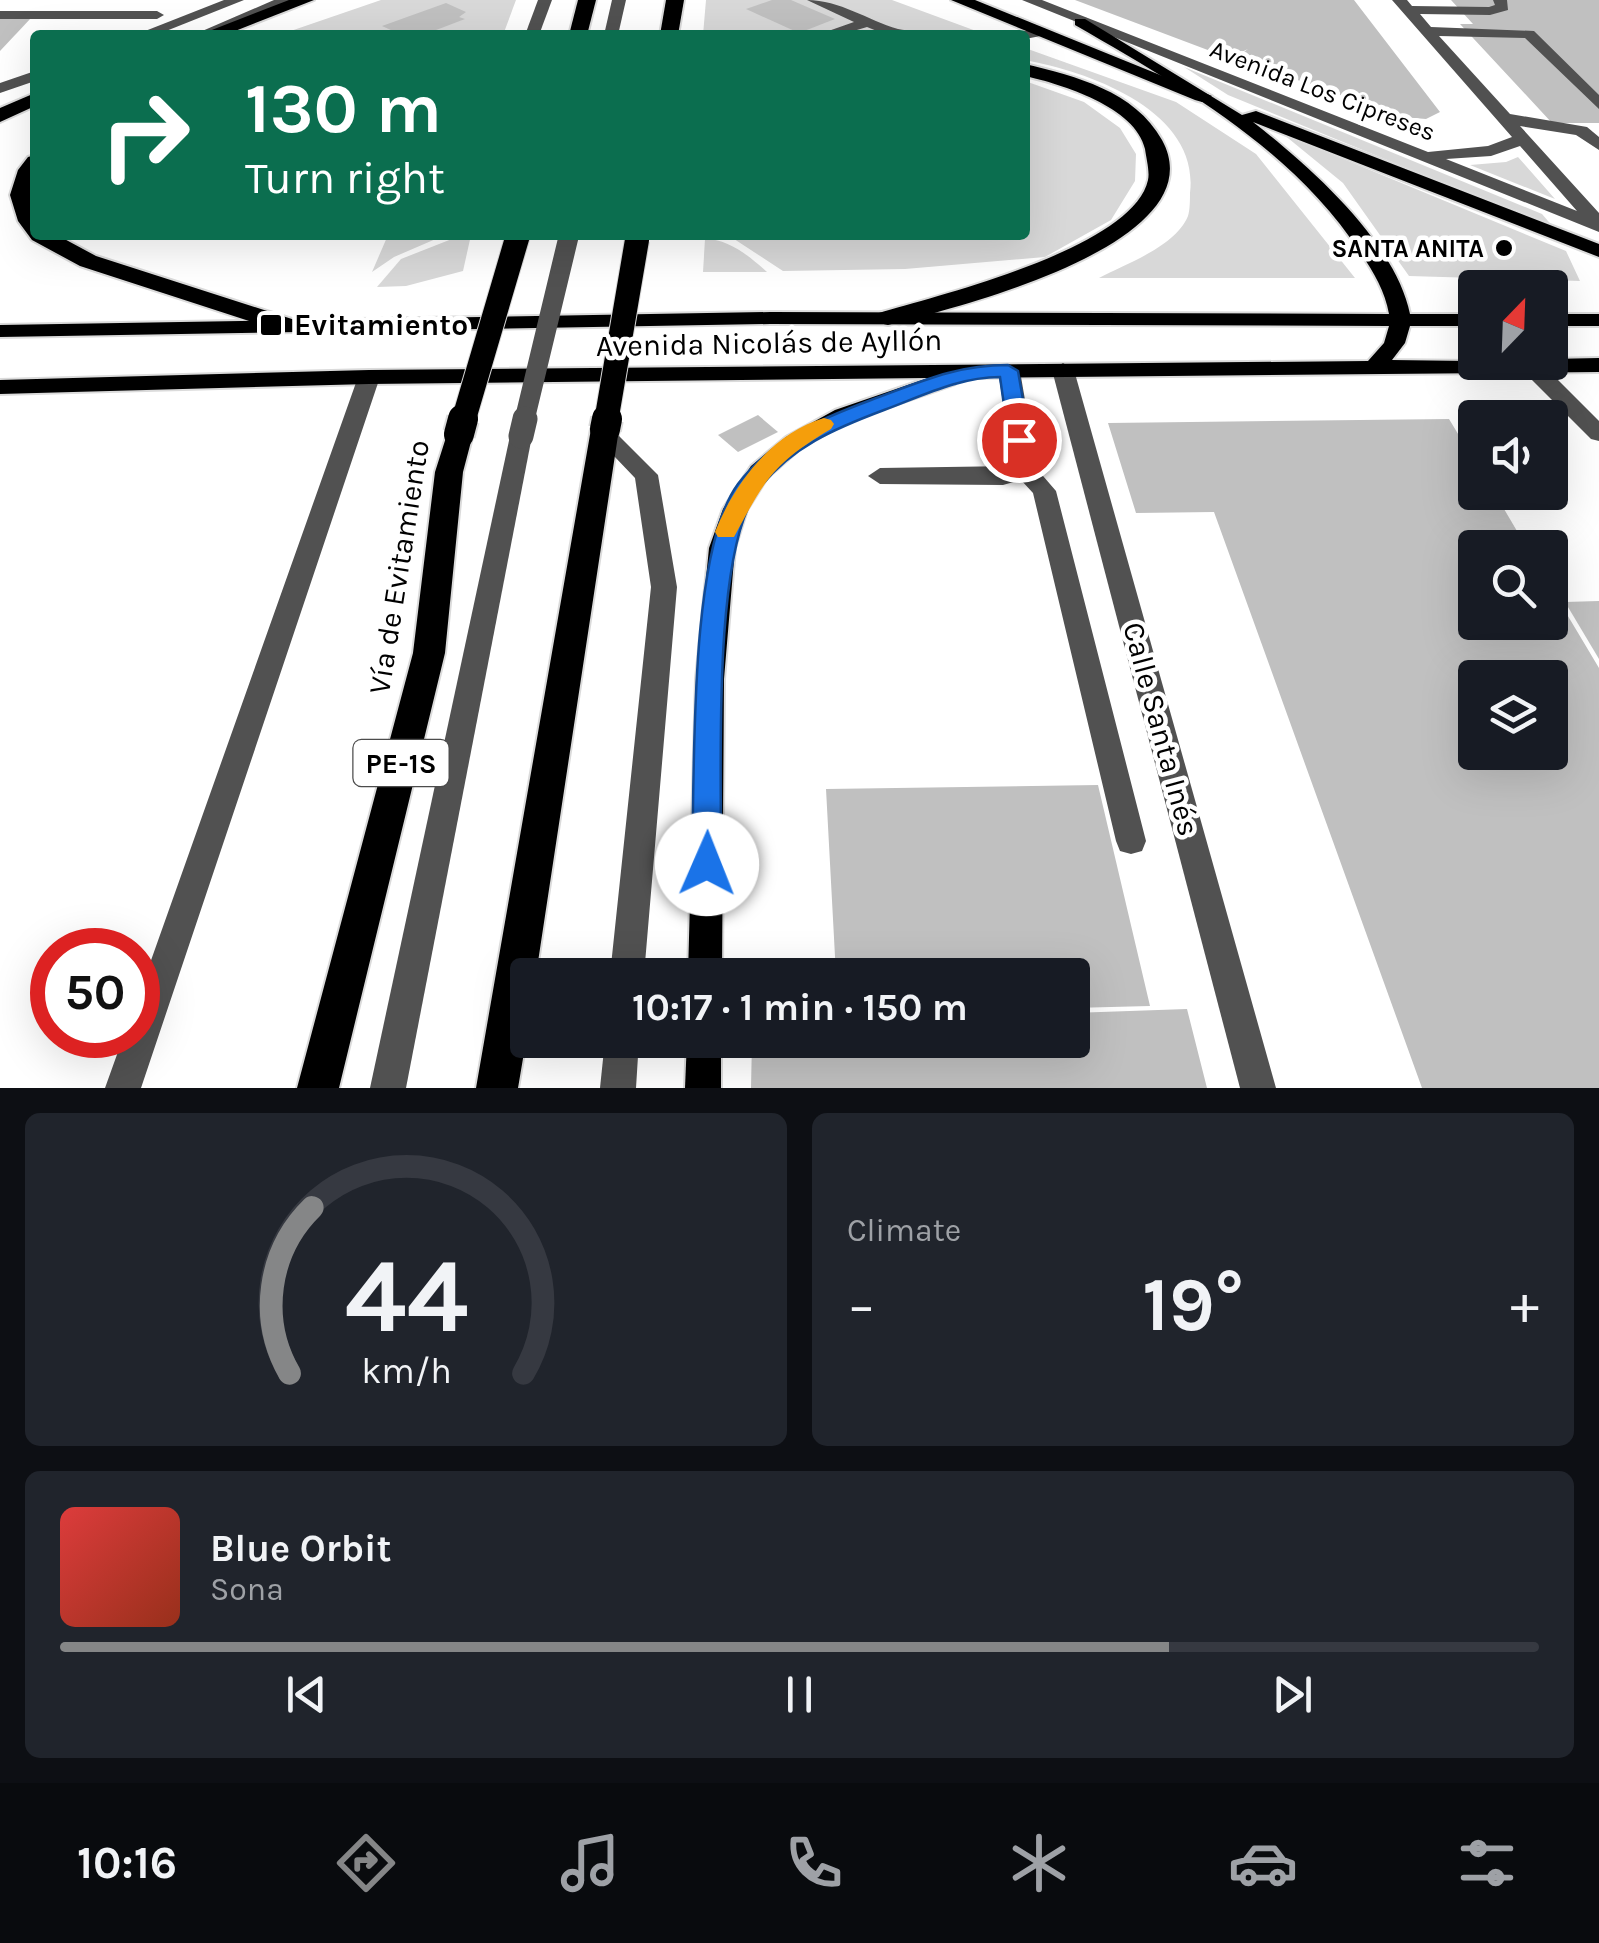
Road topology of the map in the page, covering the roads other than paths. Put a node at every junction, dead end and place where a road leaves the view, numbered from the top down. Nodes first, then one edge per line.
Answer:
1 (237, 0) edge
2 (287, 0) edge
3 (304, 0) edge
4 (545, 0) edge
5 (587, 0) edge
6 (618, 0) edge
7 (675, 0) edge
8 (814, 0) edge
9 (960, 0) edge
10 (1029, 0) edge
11 (1500, 0) edge
12 (1403, 5) edge
13 (160, 8) edge
14 (0, 16) edge
15 (1080, 22) junction
16 (865, 23) junction
17 (148, 30) edge
18 (154, 30) edge
19 (216, 30) edge
20 (218, 30) edge
21 (534, 30) edge
22 (579, 30) edge
23 (612, 30) edge
24 (670, 30) edge
25 (841, 30) edge
26 (887, 30) edge
27 (1426, 31) junction
28 (1044, 34) junction
29 (1030, 35) edge
30 (1030, 72) edge
31 (30, 78) edge
32 (0, 88) edge
33 (1202, 96) junction
34 (30, 99) edge
35 (1599, 104) edge
36 (0, 112) edge
37 (1503, 118) junction
38 (1522, 138) junction
39 (1599, 145) edge
40 (1419, 154) junction
41 (30, 166) edge
42 (1597, 221) edge
43 (30, 223) edge
44 (50, 240) edge
45 (517, 240) edge
46 (568, 240) edge
47 (637, 240) edge
48 (1599, 251) edge
49 (888, 318) junction
50 (1402, 320) junction
51 (1458, 320) edge
52 (1568, 320) edge
53 (1599, 320) edge
54 (286, 325) junction
55 (0, 331) edge
56 (1568, 365) edge
57 (1599, 365) edge
58 (1458, 367) edge
59 (1374, 368) junction
60 (1063, 370) junction
61 (969, 371) junction
62 (1008, 371) junction
63 (368, 376) junction
64 (1545, 380) edge
65 (0, 387) edge
66 (605, 432) junction
67 (1599, 434) edge
68 (1026, 472) junction
69 (880, 476) dead end
70 (1132, 842) dead end
71 (630, 958) edge
72 (705, 958) edge
73 (620, 1058) edge
74 (704, 1058) edge
75 (123, 1088) edge
76 (318, 1088) edge
77 (388, 1088) edge
78 (497, 1088) edge
79 (618, 1088) edge
80 (703, 1088) edge
81 (1258, 1088) edge

1 - 18 street
2 - 19 street
3 - 20 highway
4 - 21 street
5 - 22 highway
6 - 23 street
7 - 24 highway
8 - 16 street
9 - 28 highway
10 - 15 street, Avenida Los Cipreses
11 - 12 street
12 - 27 street
13 - 14 street
13 - 17 street
15 - 33 main road
15 - 40 street, Avenida Los Cipreses
16 - 25 street
16 - 26 street
27 - 35 street
27 - 37 street
28 - 29 street
28 - 33 highway
30 - 49 highway
31 - 32 street
33 - 48 main road
33 - 50 main road
34 - 36 highway
37 - 38 street
37 - 39 street
38 - 40 street
38 - 42 street
40 - 42 street, Avenida Los Cipreses
41 - 43 highway
44 - 54 highway
45 - 76 highway, Vía de Evitamiento / PE-1S, bridge
46 - 77 street, bridge
47 - 66 highway, bridge
49 - 50 main road, Avenida Nicolás de Ayllón
49 - 54 main road, Avenida Nicolás de Ayllón
50 - 51 main road, Avenida Nicolás de Ayllón
50 - 59 main road
52 - 53 main road
54 - 55 main road, Avenida Nicolás de Ayllón
56 - 57 main road, Avenida Nicolás de Ayllón
58 - 59 main road, Avenida Nicolás de Ayllón
59 - 60 main road, Avenida Nicolás de Ayllón
60 - 62 main road, Avenida Nicolás de Ayllón
60 - 81 street, Calle Santa Inés
61 - 62 main road, Avenida Nicolás de Ayllón
61 - 63 main road, Avenida Nicolás de Ayllón
61 - 72 main road
62 - 68 street
63 - 65 main road, Avenida Nicolás de Ayllón
63 - 75 street
64 - 67 street
66 - 71 street
66 - 78 highway
68 - 69 street
68 - 70 street
73 - 79 street
74 - 80 main road

